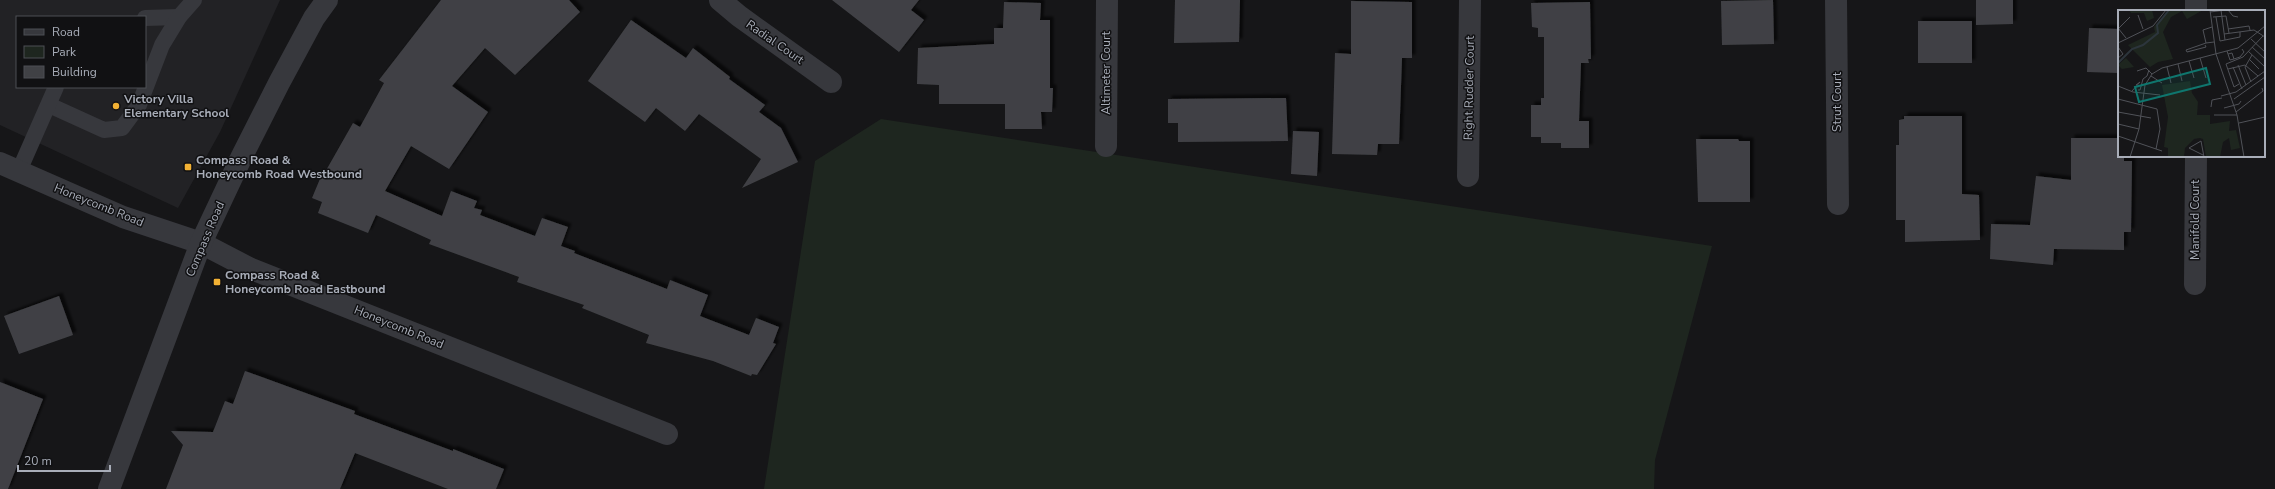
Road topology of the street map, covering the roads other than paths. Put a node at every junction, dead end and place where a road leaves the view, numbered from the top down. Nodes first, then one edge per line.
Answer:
1 (194, 0) edge
2 (327, 0) edge
3 (720, 0) edge
4 (1107, 0) edge
5 (1470, 0) edge
6 (1836, 0) edge
7 (179, 17) junction
8 (146, 18) edge
9 (831, 82) dead end
10 (146, 87) edge
11 (56, 88) edge
12 (146, 88) edge
13 (49, 105) junction
14 (1106, 146) dead end
15 (2196, 157) edge
16 (9, 167) edge
17 (1468, 176) dead end
18 (1838, 204) dead end
19 (201, 243) junction
20 (2195, 284) dead end
21 (667, 434) dead end
22 (109, 489) edge

1 - 7 lane
2 - 19 street, Compass Road
3 - 9 street, Radial Court
4 - 14 street, Altimeter Court
5 - 17 street, Right Rudder Court
6 - 18 street, Strut Court
7 - 8 lane
7 - 10 lane
11 - 13 lane
12 - 13 lane
13 - 16 lane
15 - 20 street, Manifold Court
16 - 19 street, Honeycomb Road
19 - 21 street, Honeycomb Road
19 - 22 street, Compass Road

